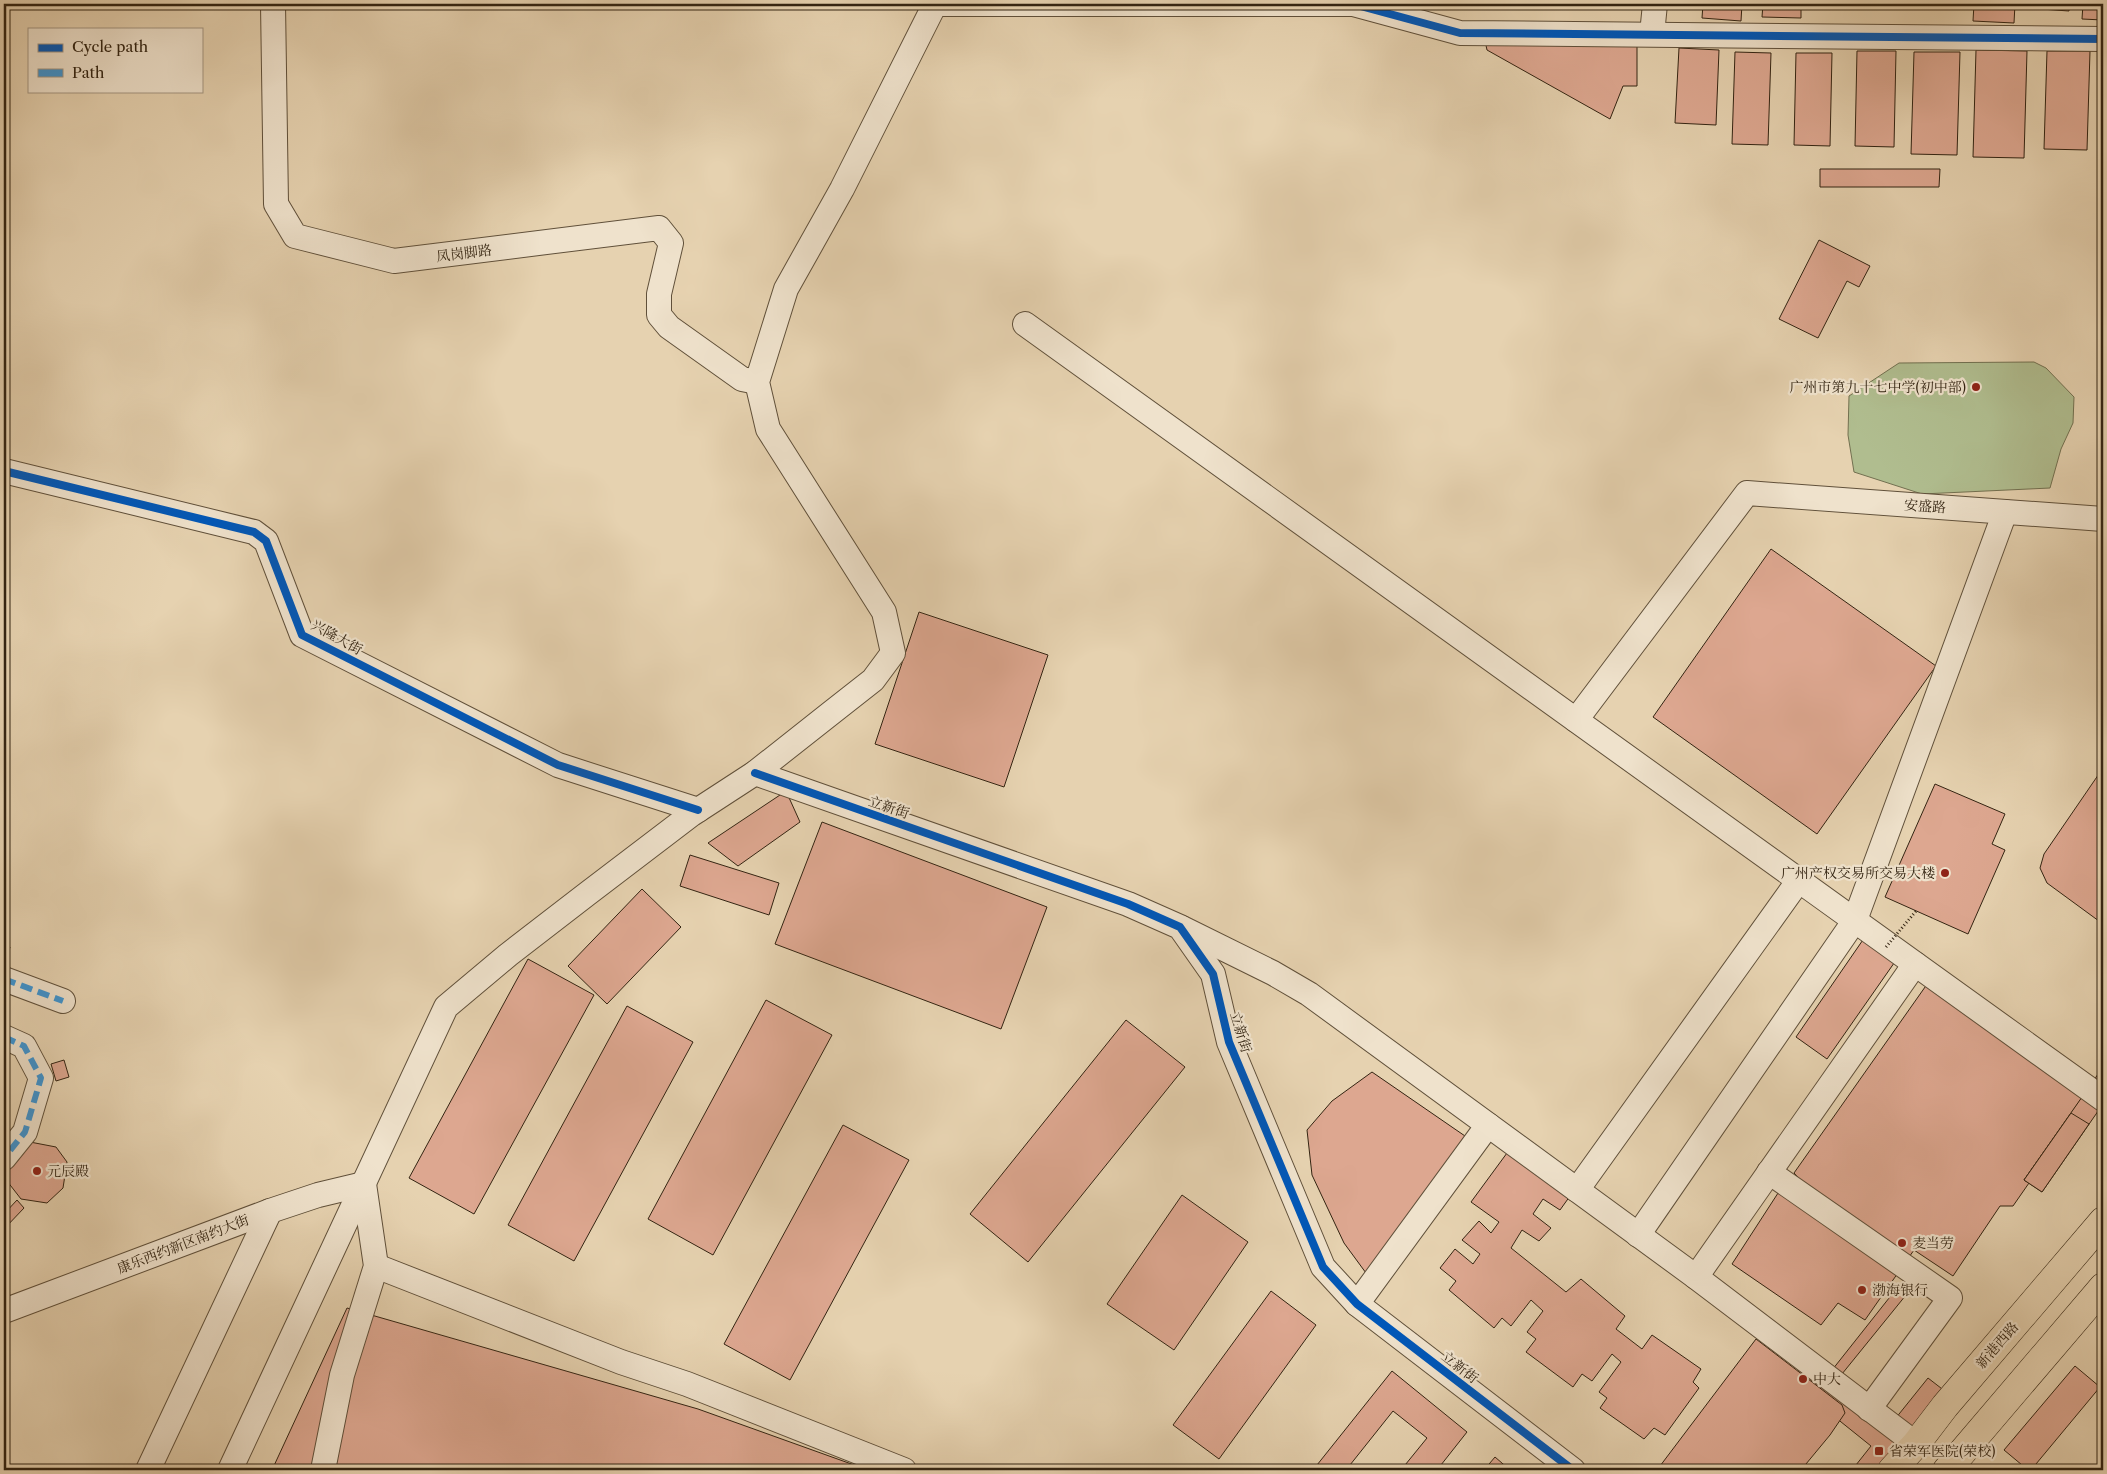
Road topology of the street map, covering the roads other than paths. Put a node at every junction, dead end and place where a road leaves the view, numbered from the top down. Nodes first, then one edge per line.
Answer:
1 (272, 4) edge
2 (935, 4) edge
3 (1655, 4) edge
4 (1652, 34) junction
5 (2103, 39) edge
6 (1025, 324) dead end
7 (757, 382) junction
8 (4, 471) edge
9 (2006, 512) junction
10 (2103, 519) edge
11 (1576, 720) junction
12 (755, 773) junction
13 (698, 810) junction
14 (1799, 880) junction
15 (1855, 920) junction
16 (1180, 927) junction
17 (1915, 964) junction
18 (4, 979) edge
19 (63, 1000) dead end
20 (4, 1037) edge
21 (2103, 1099) edge
22 (1488, 1125) junction
23 (4, 1158) edge
24 (1769, 1172) junction
25 (364, 1184) junction
26 (1577, 1190) junction
27 (270, 1211) junction
28 (2103, 1221) edge
29 (1638, 1235) junction
30 (376, 1266) junction
31 (1696, 1277) junction
32 (2103, 1287) edge
33 (1357, 1304) junction
34 (4, 1311) edge
35 (1870, 1408) junction
36 (1916, 1444) junction
37 (148, 1470) edge
38 (230, 1470) edge
39 (323, 1470) edge
40 (904, 1470) edge
41 (1573, 1470) edge
42 (1892, 1470) edge
43 (1947, 1470) edge

1 - 7 street, 凤岗脚路
2 - 4 street
2 - 7 street
3 - 4 street
4 - 5 street
6 - 11 street
7 - 12 street
8 - 13 street, 兴隆大街
9 - 10 street, 安盛路
9 - 11 street, 安盛路
9 - 15 street
11 - 14 street
12 - 13 street
12 - 16 street, 立新街
13 - 25 street
14 - 15 street
14 - 26 street
15 - 17 street
15 - 29 street
16 - 22 street
16 - 33 street, 立新街
17 - 21 street
17 - 24 street
18 - 19 street
20 - 23 street
22 - 26 street
22 - 33 street
24 - 31 street
24 - 35 street
25 - 27 street, 康乐西约新区南约大街
25 - 30 street
25 - 38 street
26 - 29 street
27 - 34 street, 康乐西约新区南约大街
27 - 37 street
28 - 36 main road, 新港西路
29 - 31 street
30 - 39 street
30 - 40 street
31 - 35 street
32 - 43 main road
33 - 41 street, 立新街
35 - 36 street
36 - 42 main road, 新港西路

